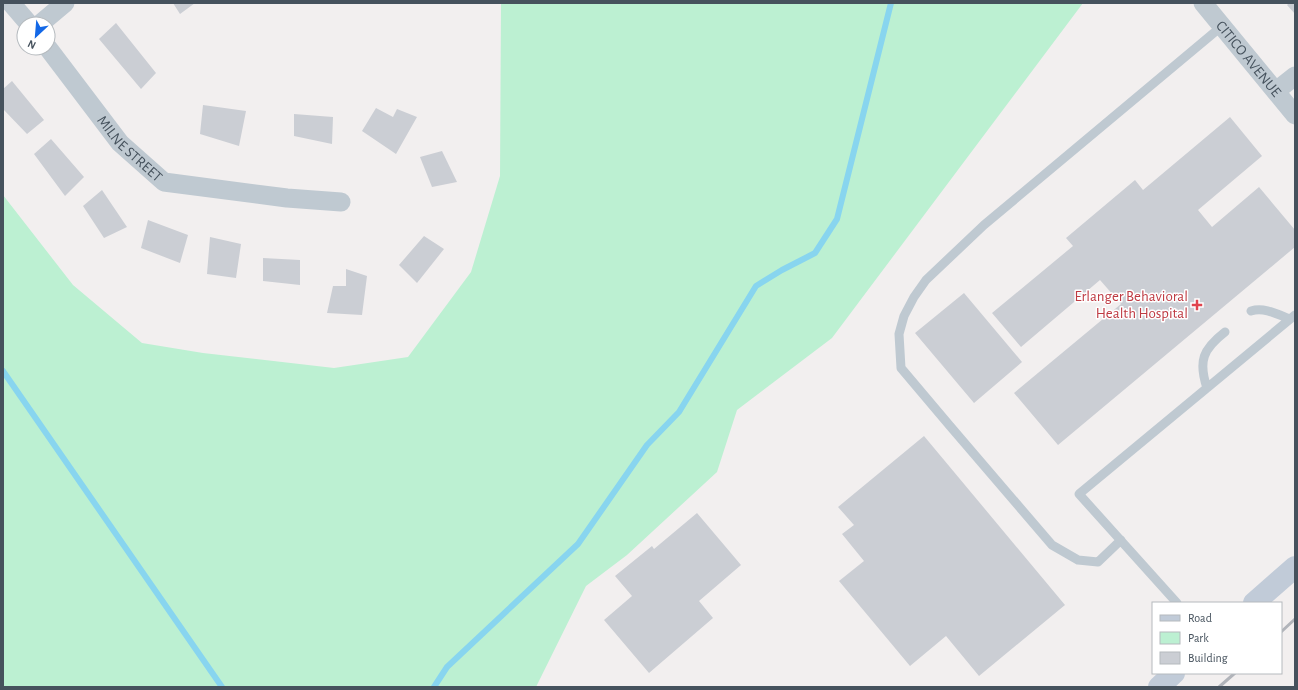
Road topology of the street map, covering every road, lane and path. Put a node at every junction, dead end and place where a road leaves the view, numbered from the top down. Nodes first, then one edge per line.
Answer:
1 (11, 3) edge
2 (65, 3) edge
3 (1203, 3) edge
4 (22, 16) edge
5 (50, 16) edge
6 (1222, 26) junction
7 (54, 56) edge
8 (1295, 76) edge
9 (1276, 91) junction
10 (1295, 115) edge
11 (342, 202) dead end
12 (1251, 311) dead end
13 (1292, 317) edge
14 (1225, 332) dead end
15 (1207, 388) junction
16 (1121, 540) junction
17 (1295, 567) edge
18 (1176, 602) edge
19 (1255, 602) edge
20 (1173, 674) edge
21 (1159, 687) edge

1 - 4 street
2 - 5 street
3 - 6 street, CITICO AVENUE
6 - 9 street, CITICO AVENUE
6 - 16 lane
7 - 11 street, MILNE STREET
8 - 9 street
9 - 10 street, CITICO AVENUE
12 - 13 lane
13 - 15 lane
14 - 15 lane
15 - 16 lane
16 - 18 lane
17 - 19 main road
20 - 21 main road

